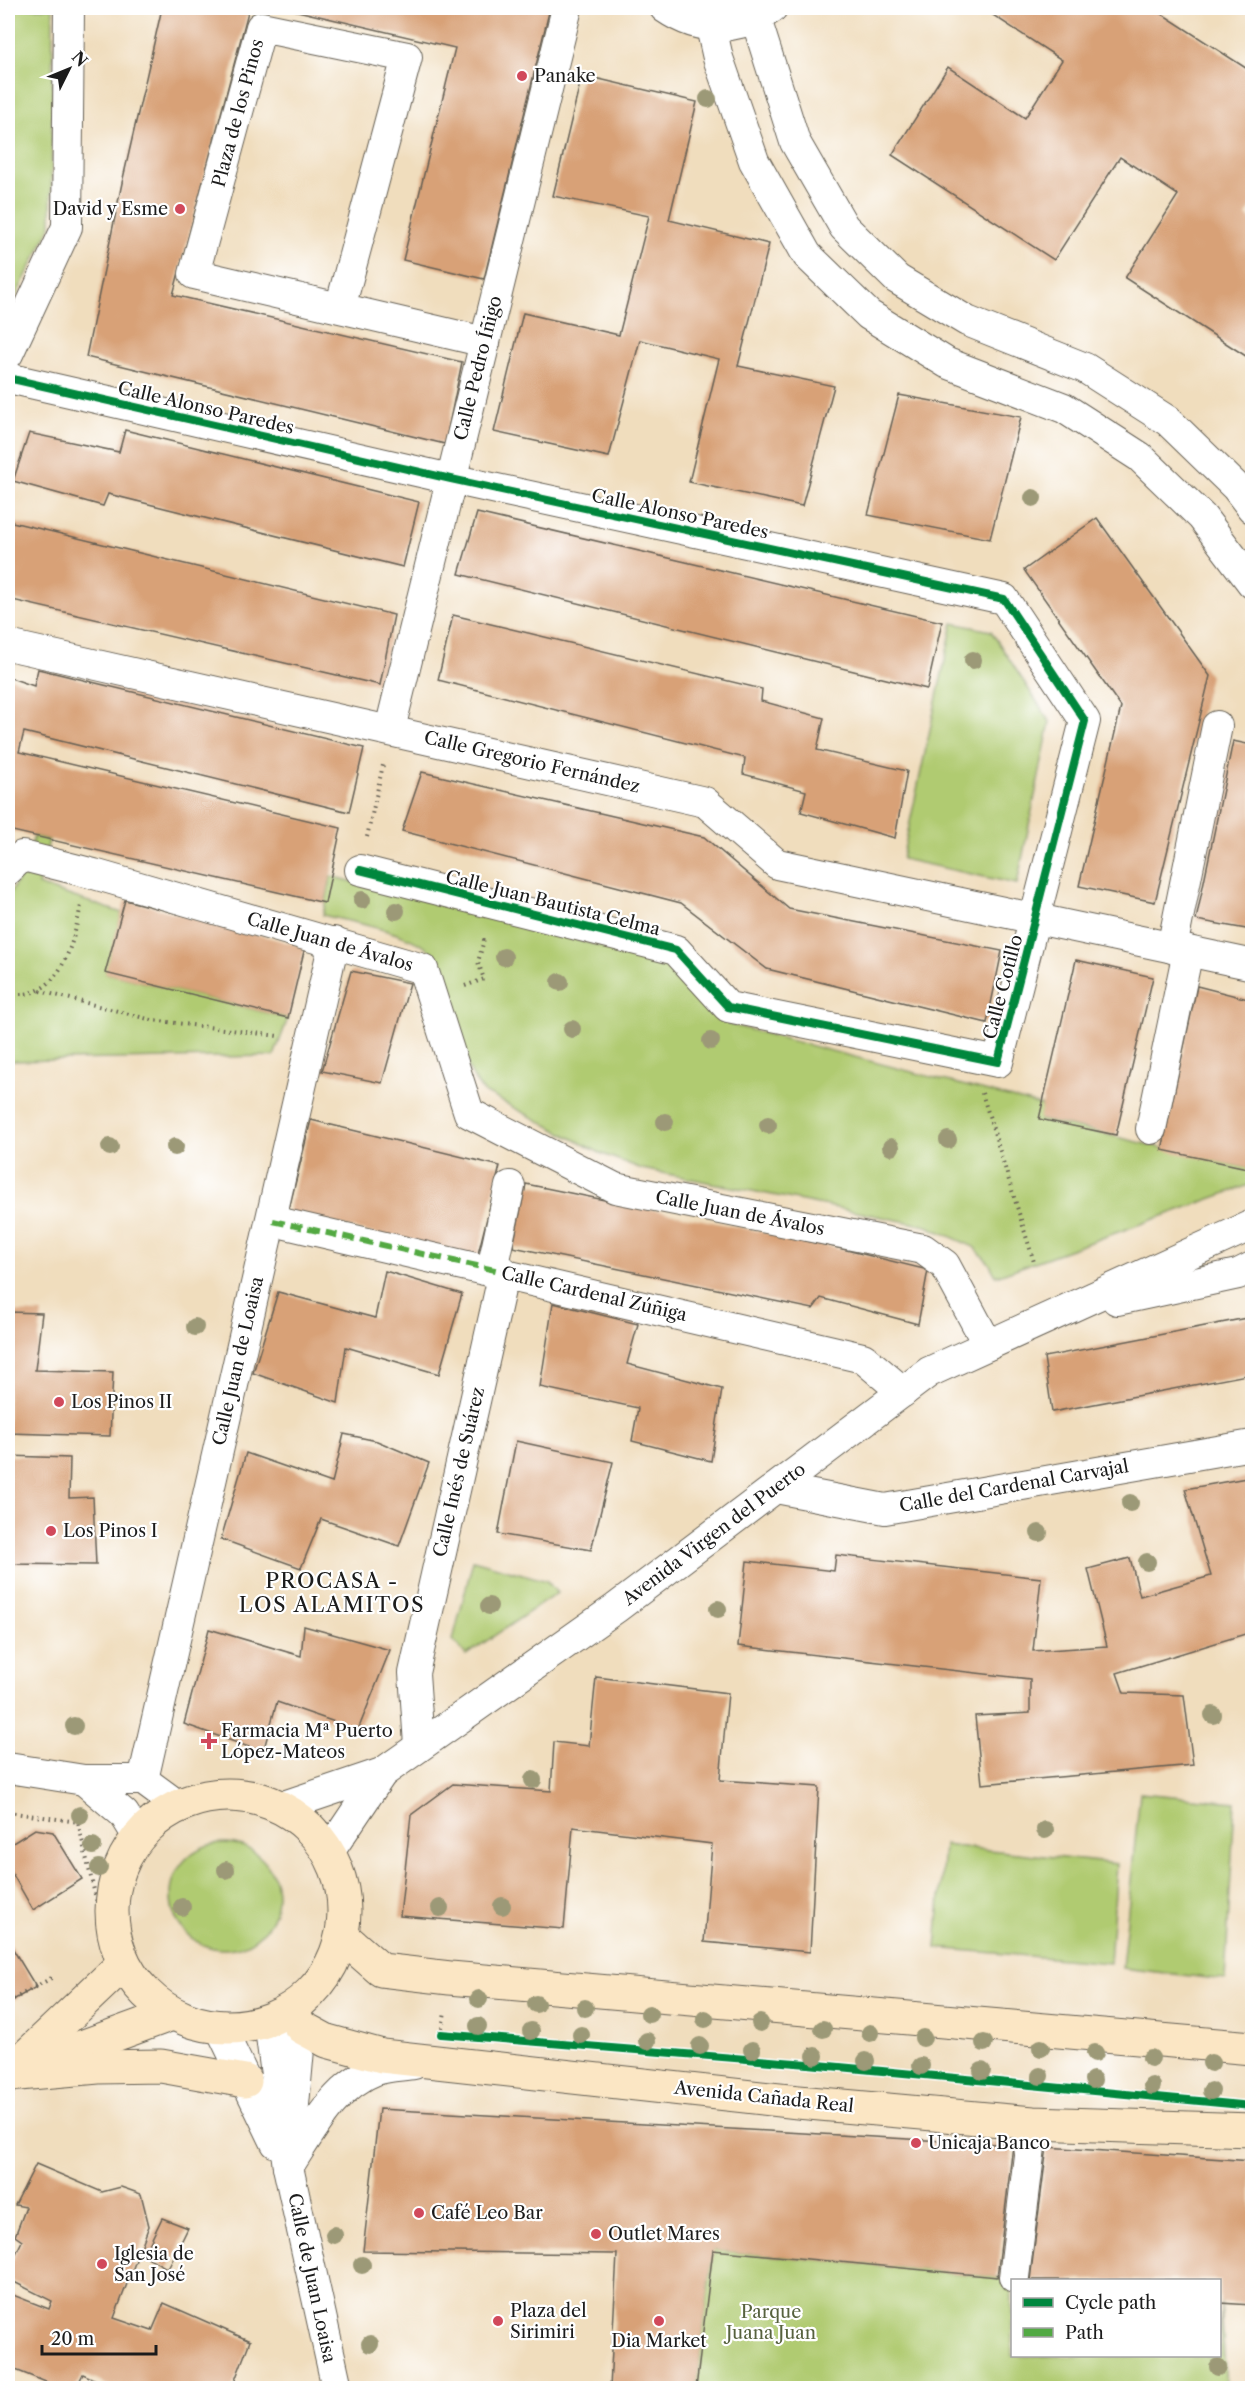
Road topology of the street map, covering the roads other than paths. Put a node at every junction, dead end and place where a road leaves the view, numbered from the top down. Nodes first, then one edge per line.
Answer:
1 (69, 8) edge
2 (567, 8) edge
3 (664, 8) edge
4 (764, 13) edge
5 (711, 27) junction
6 (340, 308) junction
7 (484, 342) junction
8 (8, 354) edge
9 (8, 378) edge
10 (451, 479) junction
11 (1252, 508) edge
12 (1252, 583) edge
13 (8, 645) edge
14 (1217, 726) dead end
15 (390, 729) junction
16 (8, 870) edge
17 (360, 870) road end
18 (1036, 919) junction
19 (334, 942) junction
20 (1180, 950) junction
21 (1249, 964) dead end
22 (985, 1060) joint
23 (1151, 1129) dead end
24 (510, 1186) dead end
25 (273, 1221) junction
26 (1252, 1225) edge
27 (1252, 1267) edge
28 (498, 1271) junction
29 (1055, 1313) junction
30 (988, 1345) junction
31 (903, 1392) junction
32 (1252, 1445) edge
33 (776, 1488) junction
34 (419, 1744) junction
35 (8, 1768) edge
36 (382, 1773) junction
37 (84, 1780) junction
38 (143, 1780) junction
39 (177, 1804) junction
40 (281, 1807) junction
41 (137, 1835) junction
42 (329, 1852) junction
43 (342, 1936) junction
44 (123, 1964) junction
45 (172, 2014) junction
46 (287, 2019) junction
47 (220, 2027) junction
48 (444, 2043) junction
49 (1252, 2048) edge
50 (8, 2074) edge
51 (245, 2081) junction
52 (1033, 2123) junction
53 (1252, 2130) edge
54 (288, 2167) junction
55 (1014, 2277) dead end
56 (337, 2388) edge

1 - 8 street
2 - 7 street, Calle Pedro Íñigo
3 - 5 street
4 - 5 street
4 - 11 street
5 - 12 street
6 - 6 street, Plaza de los Pinos
6 - 7 street, Plaza de los Pinos
7 - 10 street, Calle Pedro Íñigo
9 - 10 street, Calle Alonso Paredes
10 - 15 street, Calle Pedro Íñigo
10 - 18 street, Calle Alonso Paredes
13 - 15 street, Calle Gregorio Fernández
14 - 20 street
15 - 18 street, Calle Gregorio Fernández
16 - 19 street, Calle Juan de Ávalos
17 - 22 street, Calle Juan Bautista Celma
18 - 20 street, Calle Gregorio Fernández
18 - 22 street, Calle Cotillo
19 - 25 street, Calle Juan de Loaisa
19 - 30 street, Calle Juan de Ávalos
20 - 21 street, Calle Gregorio Fernández
20 - 23 street
24 - 28 street, Calle Inés de Suárez
25 - 28 street, Calle Cardenal Zúñiga
25 - 38 street, Calle Juan de Loaisa
26 - 29 street, Avenida Virgen del Puerto
27 - 29 street, Avenida Virgen del Puerto
28 - 31 street, Calle Cardenal Zúñiga
28 - 34 street, Calle Inés de Suárez
29 - 30 street, Avenida Virgen del Puerto
30 - 31 street, Avenida Virgen del Puerto
31 - 33 street, Avenida Virgen del Puerto
32 - 33 street, Calle del Cardenal Carvajal
33 - 34 street, Avenida Virgen del Puerto
34 - 36 street, Avenida Virgen del Puerto
35 - 37 street
36 - 40 street, Avenida Virgen del Puerto
36 - 42 street, Avenida Virgen del Puerto
37 - 38 street
37 - 41 street
38 - 39 street
39 - 40 main road
39 - 41 main road
40 - 42 main road
41 - 44 main road
42 - 43 main road
43 - 46 main road
43 - 49 main road
44 - 45 main road
44 - 50 main road
45 - 47 main road
45 - 50 main road
46 - 47 main road
46 - 48 main road, Avenida Cañada Real
46 - 54 street, Calle de Juan Loaisa
47 - 51 street, Calle de Juan Loaisa
48 - 52 main road, Avenida Cañada Real
48 - 54 street
50 - 51 main road
51 - 54 street, Calle de Juan Loaisa
52 - 53 main road, Avenida Cañada Real
52 - 55 street
54 - 56 street, Calle de Juan Loaisa

